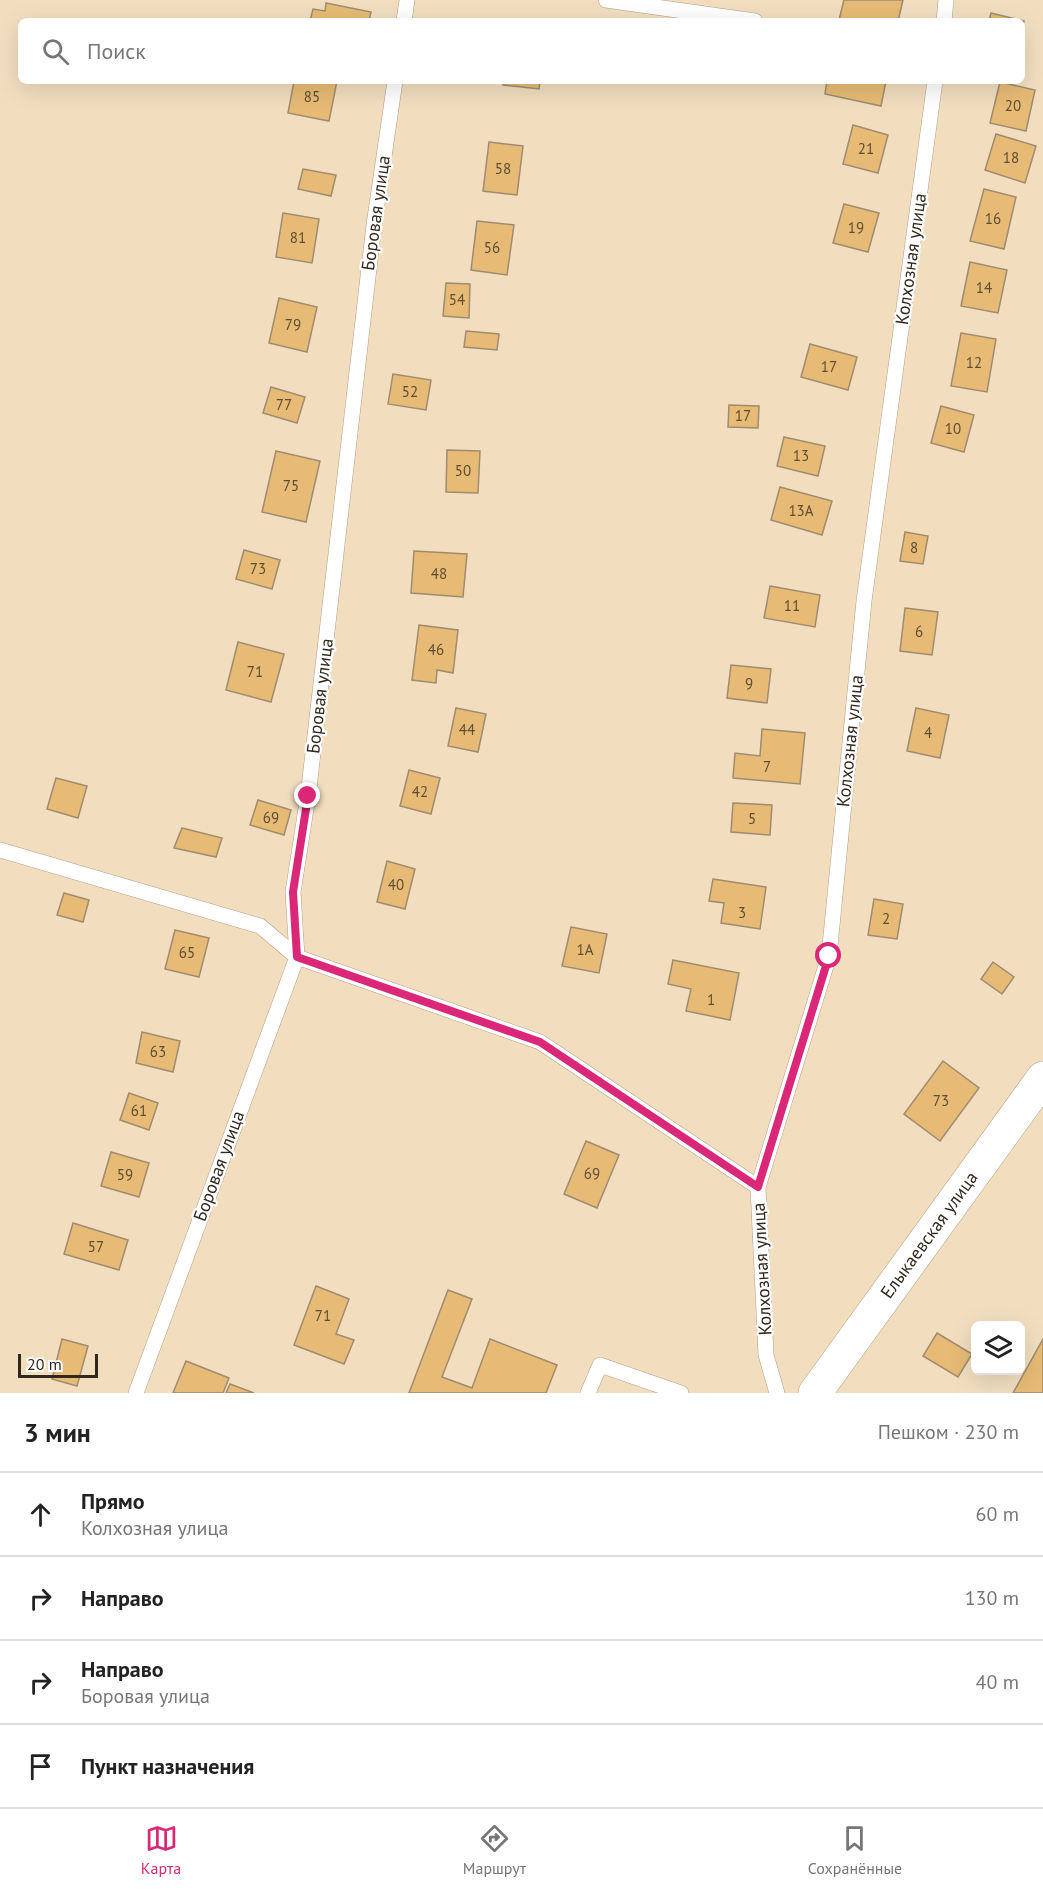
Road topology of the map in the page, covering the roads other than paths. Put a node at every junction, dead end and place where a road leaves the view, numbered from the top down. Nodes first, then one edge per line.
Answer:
1 (406, 0) edge
2 (606, 0) edge
3 (946, 0) edge
4 (404, 18) edge
5 (733, 18) edge
6 (944, 18) edge
7 (395, 84) edge
8 (935, 84) edge
9 (0, 850) edge
10 (297, 957) junction
11 (1043, 1078) edge
12 (758, 1187) junction
13 (136, 1393) edge
14 (588, 1393) edge
15 (681, 1393) edge
16 (777, 1393) edge
17 (815, 1393) edge

1 - 4 lane
2 - 5 lane
3 - 6 lane
7 - 10 lane, Боровая улица
8 - 12 lane, Колхозная улица
9 - 10 lane
10 - 12 lane
10 - 13 lane, Боровая улица
11 - 17 street, Елыкаевская улица
12 - 16 lane, Колхозная улица
14 - 15 lane

